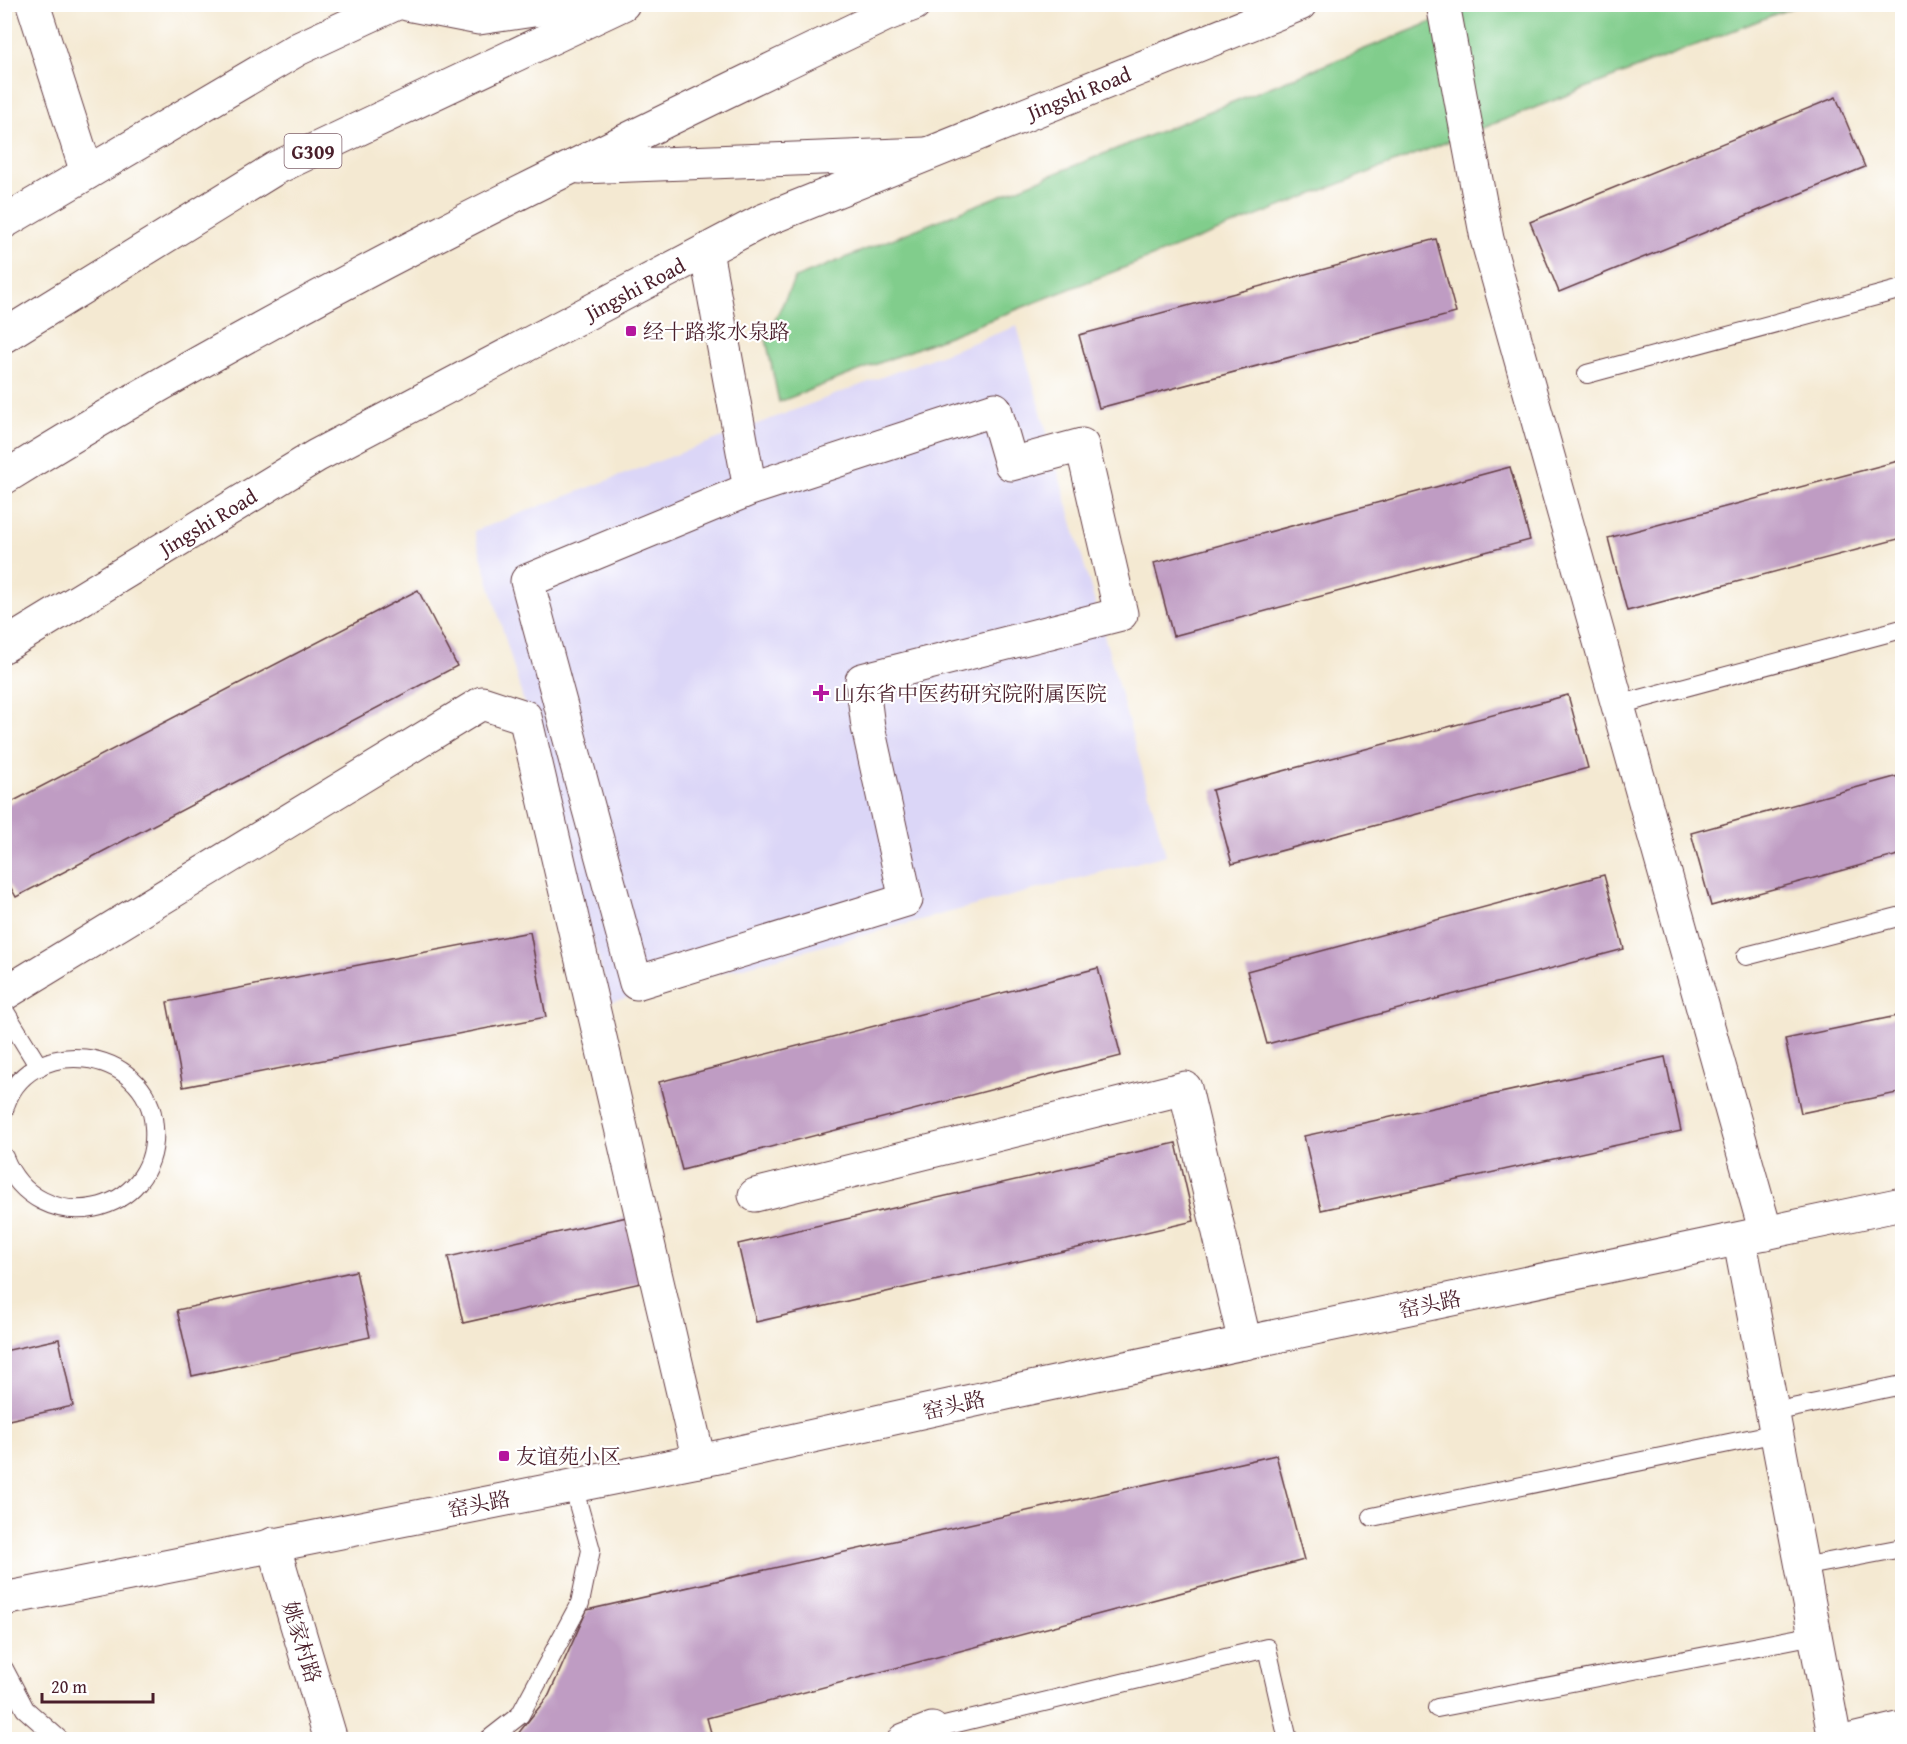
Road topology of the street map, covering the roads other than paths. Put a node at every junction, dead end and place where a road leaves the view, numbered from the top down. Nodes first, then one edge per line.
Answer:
1 (33, 4) edge
2 (574, 4) edge
3 (623, 4) edge
4 (914, 4) edge
5 (1300, 4) edge
6 (1443, 4) edge
7 (389, 6) edge
8 (926, 154) junction
9 (566, 167) junction
10 (87, 173) junction
11 (4, 222) edge
12 (706, 251) junction
13 (1902, 289) edge
14 (11, 332) edge
15 (1587, 374) dead end
16 (4, 478) edge
17 (750, 489) junction
18 (1902, 629) edge
19 (4, 646) edge
20 (1618, 705) junction
21 (1902, 916) edge
22 (1746, 956) dead end
23 (4, 994) edge
24 (4, 1010) edge
25 (39, 1067) junction
26 (4, 1110) edge
27 (4, 1157) edge
28 (756, 1195) dead end
29 (1902, 1204) edge
30 (1754, 1240) junction
31 (1245, 1343) junction
32 (1902, 1385) edge
33 (1775, 1422) junction
34 (699, 1461) junction
35 (573, 1486) junction
36 (1372, 1517) dead end
37 (273, 1544) junction
38 (1902, 1548) edge
39 (1802, 1567) junction
40 (4, 1599) edge
41 (1815, 1635) junction
42 (4, 1669) edge
43 (1437, 1708) dead end
44 (1902, 1728) edge
45 (924, 1736) edge
46 (60, 1740) edge
47 (331, 1740) edge
48 (488, 1740) edge
49 (1287, 1740) edge
50 (1835, 1740) edge
51 (1852, 1740) edge

1 - 10 main road
2 - 7 main road
3 - 14 main road, G309
4 - 9 main road
5 - 8 main road, Jingshi Road
6 - 20 main road
7 - 10 main road
8 - 9 main road
8 - 12 main road, Jingshi Road
9 - 16 main road
10 - 11 main road
12 - 17 main road
12 - 19 main road, Jingshi Road
13 - 15 lane
17 - 17 main road
18 - 20 lane
20 - 30 main road
21 - 22 lane
23 - 34 main road
24 - 25 lane
25 - 26 lane
25 - 27 lane
28 - 31 main road
29 - 30 main road, 窑头路
30 - 31 main road, 窑头路
30 - 33 main road
31 - 34 main road, 窑头路
32 - 33 lane
33 - 36 lane
33 - 39 main road
34 - 35 main road, 窑头路
35 - 37 main road, 窑头路
35 - 48 lane
37 - 40 main road, 窑头路
37 - 47 main road, 姚家村路
38 - 39 lane
39 - 41 main road
41 - 43 lane
41 - 50 main road
42 - 46 lane
44 - 51 main road
45 - 49 lane

